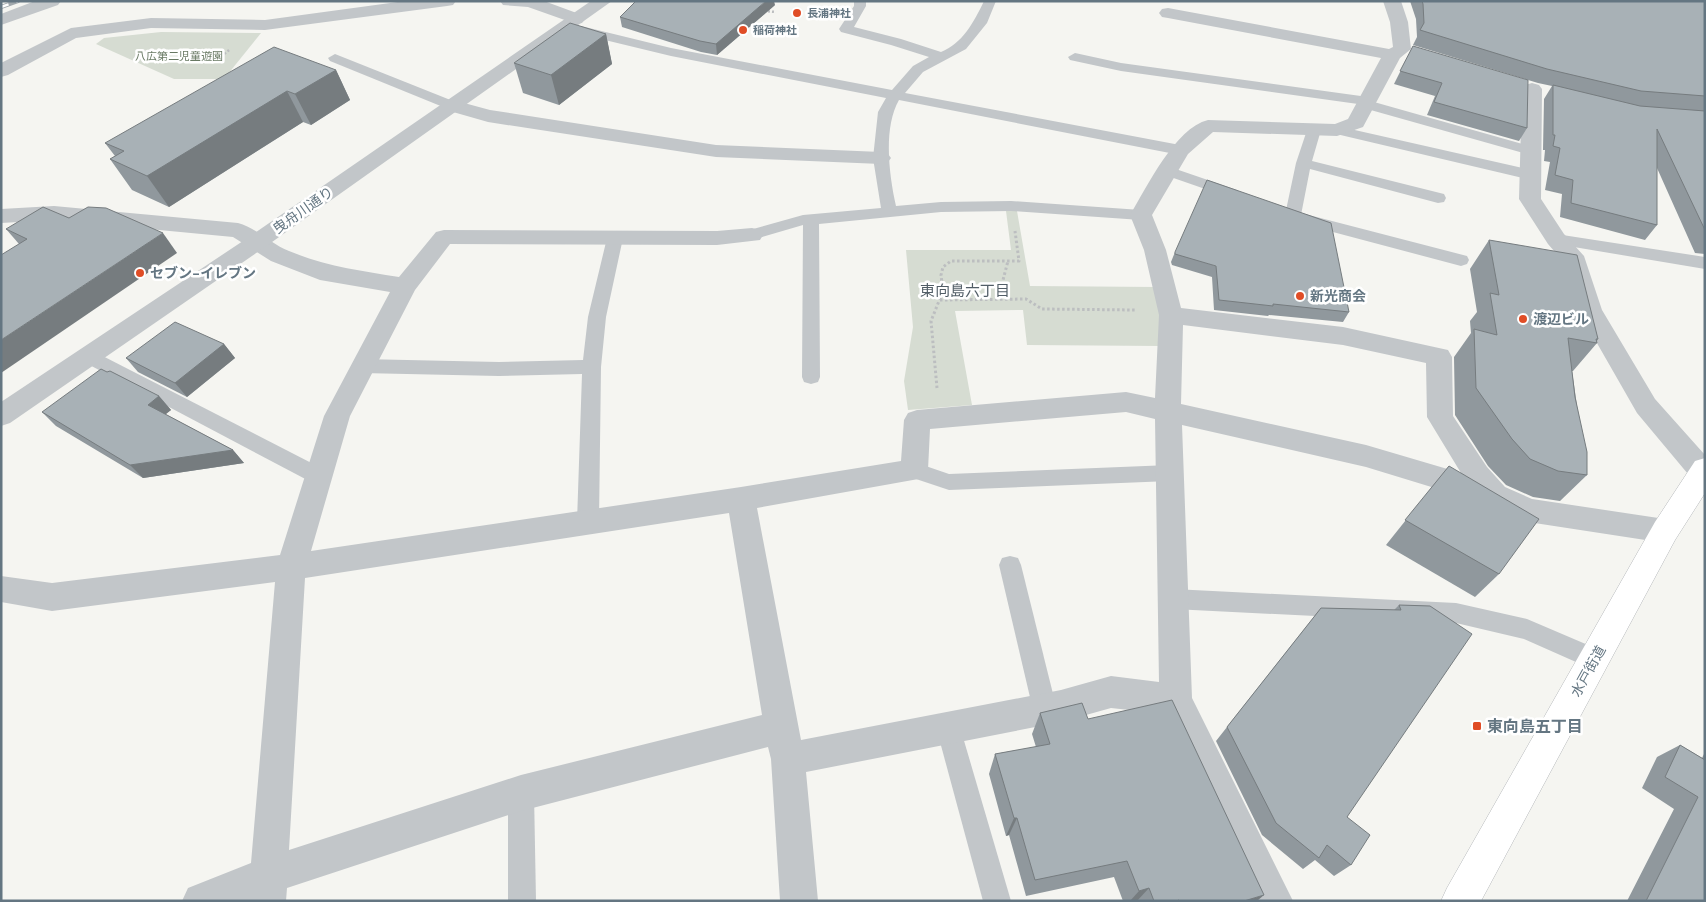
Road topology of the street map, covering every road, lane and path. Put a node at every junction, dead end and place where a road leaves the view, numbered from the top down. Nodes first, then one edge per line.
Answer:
1 (52, 1) edge
2 (324, 1) edge
3 (447, 1) edge
4 (510, 1) edge
5 (603, 1) edge
6 (860, 1) edge
7 (990, 1) edge
8 (1392, 1) edge
9 (530, 2) edge
10 (756, 10) edge
11 (776, 12) dead end
12 (1168, 13) dead end
13 (317, 19) junction
14 (1, 20) edge
15 (571, 23) junction
16 (1397, 52) junction
17 (1420, 54) edge
18 (1076, 57) dead end
19 (334, 58) dead end
20 (941, 58) junction
21 (1, 71) edge
22 (1532, 88) dead end
23 (895, 96) junction
24 (1367, 103) junction
25 (454, 106) junction
26 (1326, 130) junction
27 (1532, 151) junction
28 (881, 158) junction
29 (1173, 160) junction
30 (1304, 163) junction
31 (1531, 175) junction
32 (1438, 198) dead end
33 (1248, 199) edge
34 (1275, 209) edge
35 (891, 212) junction
36 (1141, 215) junction
37 (1293, 215) junction
38 (1, 216) edge
39 (811, 220) junction
40 (752, 235) joint
41 (615, 238) junction
42 (1556, 239) junction
43 (257, 242) junction
44 (1460, 260) dead end
45 (1008, 261) junction
46 (1019, 261) dead end
47 (1705, 263) edge
48 (405, 286) junction
49 (940, 300) junction
50 (998, 300) junction
51 (1136, 306) dead end
52 (1171, 315) junction
53 (88, 356) junction
54 (361, 366) junction
55 (592, 367) junction
56 (811, 377) dead end
57 (1168, 410) junction
58 (1, 416) edge
59 (944, 418) junction
60 (914, 470) junction
61 (1704, 471) edge
62 (1170, 473) junction
63 (318, 476) junction
64 (1495, 494) junction
65 (741, 499) junction
66 (588, 522) junction
67 (1665, 531) junction
68 (1010, 565) dead end
69 (292, 567) junction
70 (1, 589) edge
71 (1173, 599) junction
72 (1594, 659) junction
73 (1176, 700) junction
74 (1044, 710) junction
75 (948, 727) junction
76 (785, 743) junction
77 (521, 794) junction
78 (268, 888) edge
79 (202, 901) edge
80 (522, 901) edge
81 (799, 901) edge
82 (997, 901) edge
83 (1274, 901) edge
84 (1460, 901) edge

1 - 14 street
2 - 13 street
3 - 13 street
4 - 9 street
5 - 15 street, 曳舟川通り
6 - 20 lane
7 - 20 lane
8 - 16 street
9 - 15 street
10 - 11 path
12 - 16 street
13 - 21 street
15 - 23 lane
15 - 25 street, 曳舟川通り
16 - 17 street
16 - 24 street
18 - 24 lane
19 - 25 lane
20 - 23 lane
22 - 27 street
23 - 28 lane
23 - 29 lane
24 - 26 street
24 - 27 lane
25 - 28 street
25 - 43 street, 曳舟川通り
26 - 29 street
26 - 30 lane
26 - 31 lane
27 - 31 street
28 - 35 lane
29 - 33 lane
29 - 36 street
30 - 32 lane
30 - 37 lane
31 - 42 street
34 - 37 lane
35 - 36 lane
35 - 39 lane
36 - 52 street
37 - 44 lane
38 - 43 street
39 - 40 lane
39 - 56 lane
40 - 41 street
41 - 48 street
41 - 55 lane
42 - 47 lane
42 - 61 street
43 - 48 street
43 - 53 street, 曳舟川通り
45 - 46 path
45 - 49 path
45 - 50 path
48 - 54 street
49 - 50 path
49 - 59 path
50 - 51 path
52 - 57 street
52 - 64 street
53 - 58 street, 曳舟川通り
53 - 63 lane
54 - 55 lane
54 - 63 street
55 - 66 lane
57 - 59 street
57 - 62 street
57 - 64 street
59 - 60 street
60 - 62 lane
60 - 65 street
61 - 67 highway, 水戸街道
62 - 71 street
63 - 69 street
64 - 67 street
65 - 66 street
65 - 76 street
66 - 69 street
67 - 72 highway, 水戸街道
68 - 74 lane
69 - 70 street
69 - 78 street
71 - 72 lane
71 - 73 street
72 - 84 highway, 水戸街道
73 - 74 street
73 - 83 street
74 - 75 street
75 - 76 street
75 - 82 lane
76 - 77 street
76 - 81 street
77 - 78 street
77 - 80 lane
78 - 79 street

